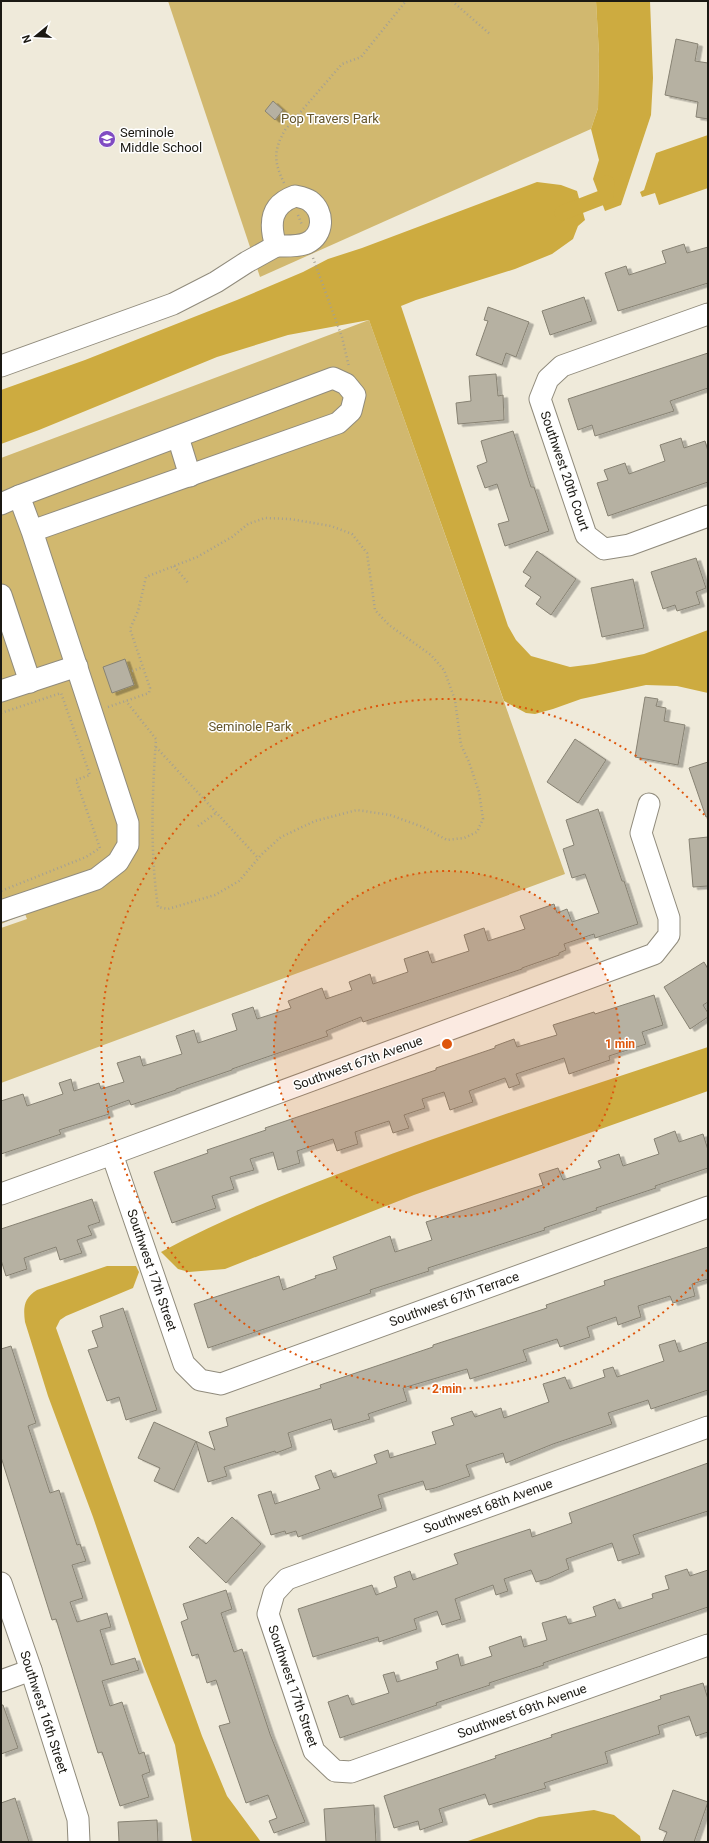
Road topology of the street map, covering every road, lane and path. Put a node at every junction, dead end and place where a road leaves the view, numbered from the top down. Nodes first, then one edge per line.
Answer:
1 (406, 1) edge
2 (452, 1) edge
3 (491, 35) dead end
4 (292, 197) junction
5 (276, 246) junction
6 (311, 251) junction
7 (708, 314) edge
8 (1, 366) edge
9 (346, 384) junction
10 (178, 437) junction
11 (190, 476) junction
12 (10, 500) edge
13 (708, 516) edge
14 (32, 531) junction
15 (174, 566) junction
16 (189, 584) dead end
17 (1, 595) edge
18 (77, 666) junction
19 (143, 667) junction
20 (132, 671) dead end
21 (30, 682) junction
22 (1, 692) edge
23 (126, 701) junction
24 (1, 713) edge
25 (92, 713) junction
26 (156, 746) junction
27 (649, 804) dead end
28 (216, 813) junction
29 (198, 826) dead end
30 (258, 858) junction
31 (1, 891) edge
32 (1, 911) edge
33 (112, 1154) junction
34 (1, 1194) edge
35 (708, 1207) edge
36 (200, 1380) joint
37 (708, 1427) edge
38 (1, 1583) edge
39 (274, 1593) joint
40 (708, 1644) edge
41 (31, 1670) junction
42 (1, 1681) edge
43 (335, 1771) joint
44 (79, 1842) edge

1 - 4 path
2 - 3 path
4 - 5 street
4 - 6 path
4 - 6 street
5 - 6 street
5 - 8 street
6 - 9 path
7 - 13 street, Southwest 20th Court
9 - 10 street
9 - 11 street
10 - 11 street
10 - 12 street
11 - 14 street
12 - 14 street
14 - 18 street
15 - 16 path
15 - 19 path
15 - 30 path
17 - 21 street
18 - 21 street
18 - 25 street
19 - 20 path
19 - 23 path
21 - 22 street
23 - 25 path
23 - 26 path
24 - 31 path
25 - 32 street
26 - 28 path
26 - 30 path
27 - 33 street, Southwest 67th Avenue
28 - 29 path
28 - 30 path
33 - 34 street, Southwest 67th Avenue
33 - 36 street, Southwest 17th Street
35 - 36 street, Southwest 67th Terrace
37 - 39 street, Southwest 68th Avenue
38 - 41 street, Southwest 16th Street
39 - 43 street, Southwest 17th Street
40 - 43 street, Southwest 69th Avenue
41 - 42 street
41 - 44 street, Southwest 16th Street

